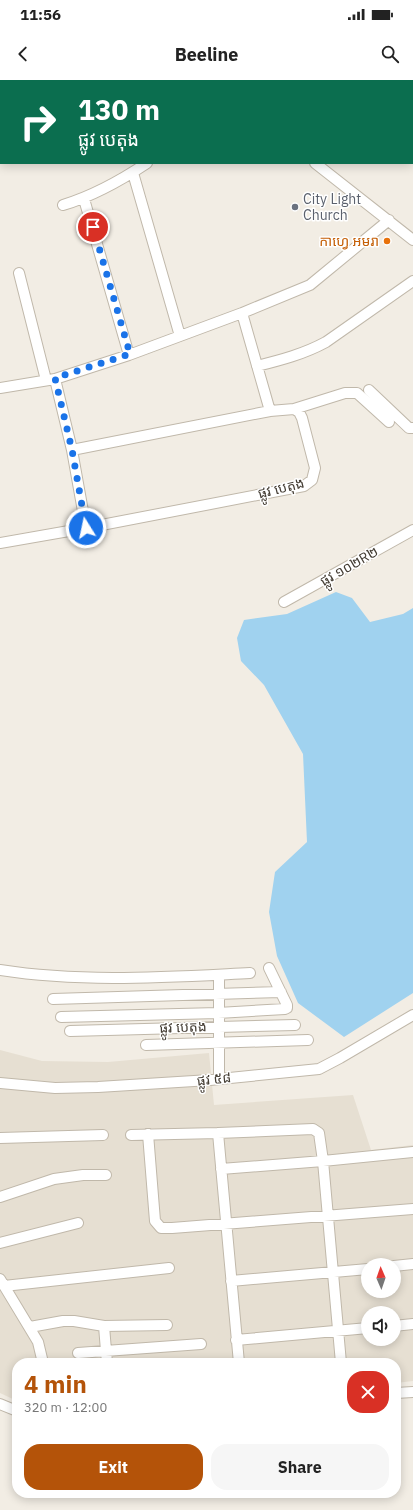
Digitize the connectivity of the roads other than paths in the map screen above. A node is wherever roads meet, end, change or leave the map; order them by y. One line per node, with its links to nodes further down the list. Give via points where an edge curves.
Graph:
1 (146, 164): 3 (street)
2 (316, 164): 6 (street)
3 (133, 173): 4 (street); 11 (street)
4 (84, 199): 5 (street); 12 (street)
5 (62, 206)
6 (389, 220): 7 (street); 10 (street, via 310,285)
7 (413, 240)
8 (19, 273): 14 (street)
9 (413, 281): 13 (street, via 326,342 284,360)
10 (242, 313): 11 (street); 13 (street)
11 (180, 336): 12 (street)
12 (130, 354): 14 (street)
13 (257, 366): 18 (street)
14 (51, 379): 15 (street); 21 (street)
15 (0, 388)
16 (368, 390): 20 (street, via 409,428)
17 (294, 410): 18 (street); 19 (street, via 340,394 358,393); 22 (street, ផ្លូវ បេតុង, via 299,412 302,418 315,468 312,480 304,486)
18 (270, 411): 21 (street)
19 (389, 422)
20 (413, 428)
21 (72, 450): 22 (street)
22 (86, 528): 24 (street, ផ្លូវ បេតុង)
23 (413, 530): 25 (street, ផ្លូវ ១០២R២)
24 (0, 543)
25 (284, 602)
26 (269, 968): 30 (street)
27 (0, 970): 29 (street, via 32,975 124,978)
28 (250, 973): 29 (street)
29 (219, 975): 31 (street)
30 (280, 992): 31 (street); 33 (street, via 287,1005 285,1009)
31 (219, 994): 32 (street); 33 (street)
32 (53, 999)
33 (218, 1013): 36 (street); 38 (street)
34 (413, 1015): 44 (street, ផ្លូវ ៥៨, via 319,1068)
35 (61, 1016): 36 (street)
36 (96, 1016): 39 (street)
37 (295, 1025): 38 (street, ផ្លូវ បេតុង)
38 (219, 1026): 39 (street, ផ្លូវ បេតុង); 42 (street)
39 (96, 1030): 40 (street, ផ្លូវ បេតុង)
40 (70, 1031)
41 (308, 1040): 42 (street)
42 (219, 1042): 43 (street); 44 (street)
43 (146, 1045)
44 (219, 1078): 45 (street, ផ្លូវ ៥៨, via 55,1088)
45 (0, 1082)
46 (218, 1133): 47 (street); 52 (street, via 313,1129 319,1133); 53 (street)
47 (148, 1134): 49 (street); 59 (street, via 156,1221 161,1228)
48 (103, 1135): 50 (street)
49 (130, 1135)
50 (0, 1138)
51 (413, 1152): 52 (street)
52 (323, 1161): 53 (street); 57 (street)
53 (222, 1169): 59 (street)
54 (106, 1175): 55 (street, via 54,1179)
55 (0, 1197)
56 (413, 1209): 57 (street)
57 (328, 1216): 59 (street); 65 (street)
58 (78, 1223): 60 (street)
59 (226, 1224): 66 (street)
60 (0, 1244)
61 (413, 1264): 62 (street)
62 (401, 1265)
63 (169, 1268): 67 (street)
64 (361, 1270): 65 (street)
65 (332, 1273): 66 (street); 74 (street)
66 (231, 1281): 75 (street)
67 (2, 1282): 72 (street)
68 (413, 1324): 70 (street)
69 (167, 1325): 71 (street)
70 (401, 1325)
71 (104, 1326): 72 (street, via 63,1321); 77 (street)
72 (30, 1327): 79 (street, via 38,1342)
73 (361, 1329): 74 (street)
74 (338, 1331): 75 (street); 82 (street)
75 (236, 1340): 81 (street)
76 (201, 1344): 77 (street)
77 (106, 1351): 78 (street); 80 (street)
78 (78, 1353)
79 (42, 1358)
80 (107, 1358)
81 (238, 1358)
82 (341, 1358)
83 (413, 1392): 84 (street); 85 (street)
84 (401, 1393)
85 (413, 1398)
86 (0, 1404): 87 (street)
87 (12, 1409)

